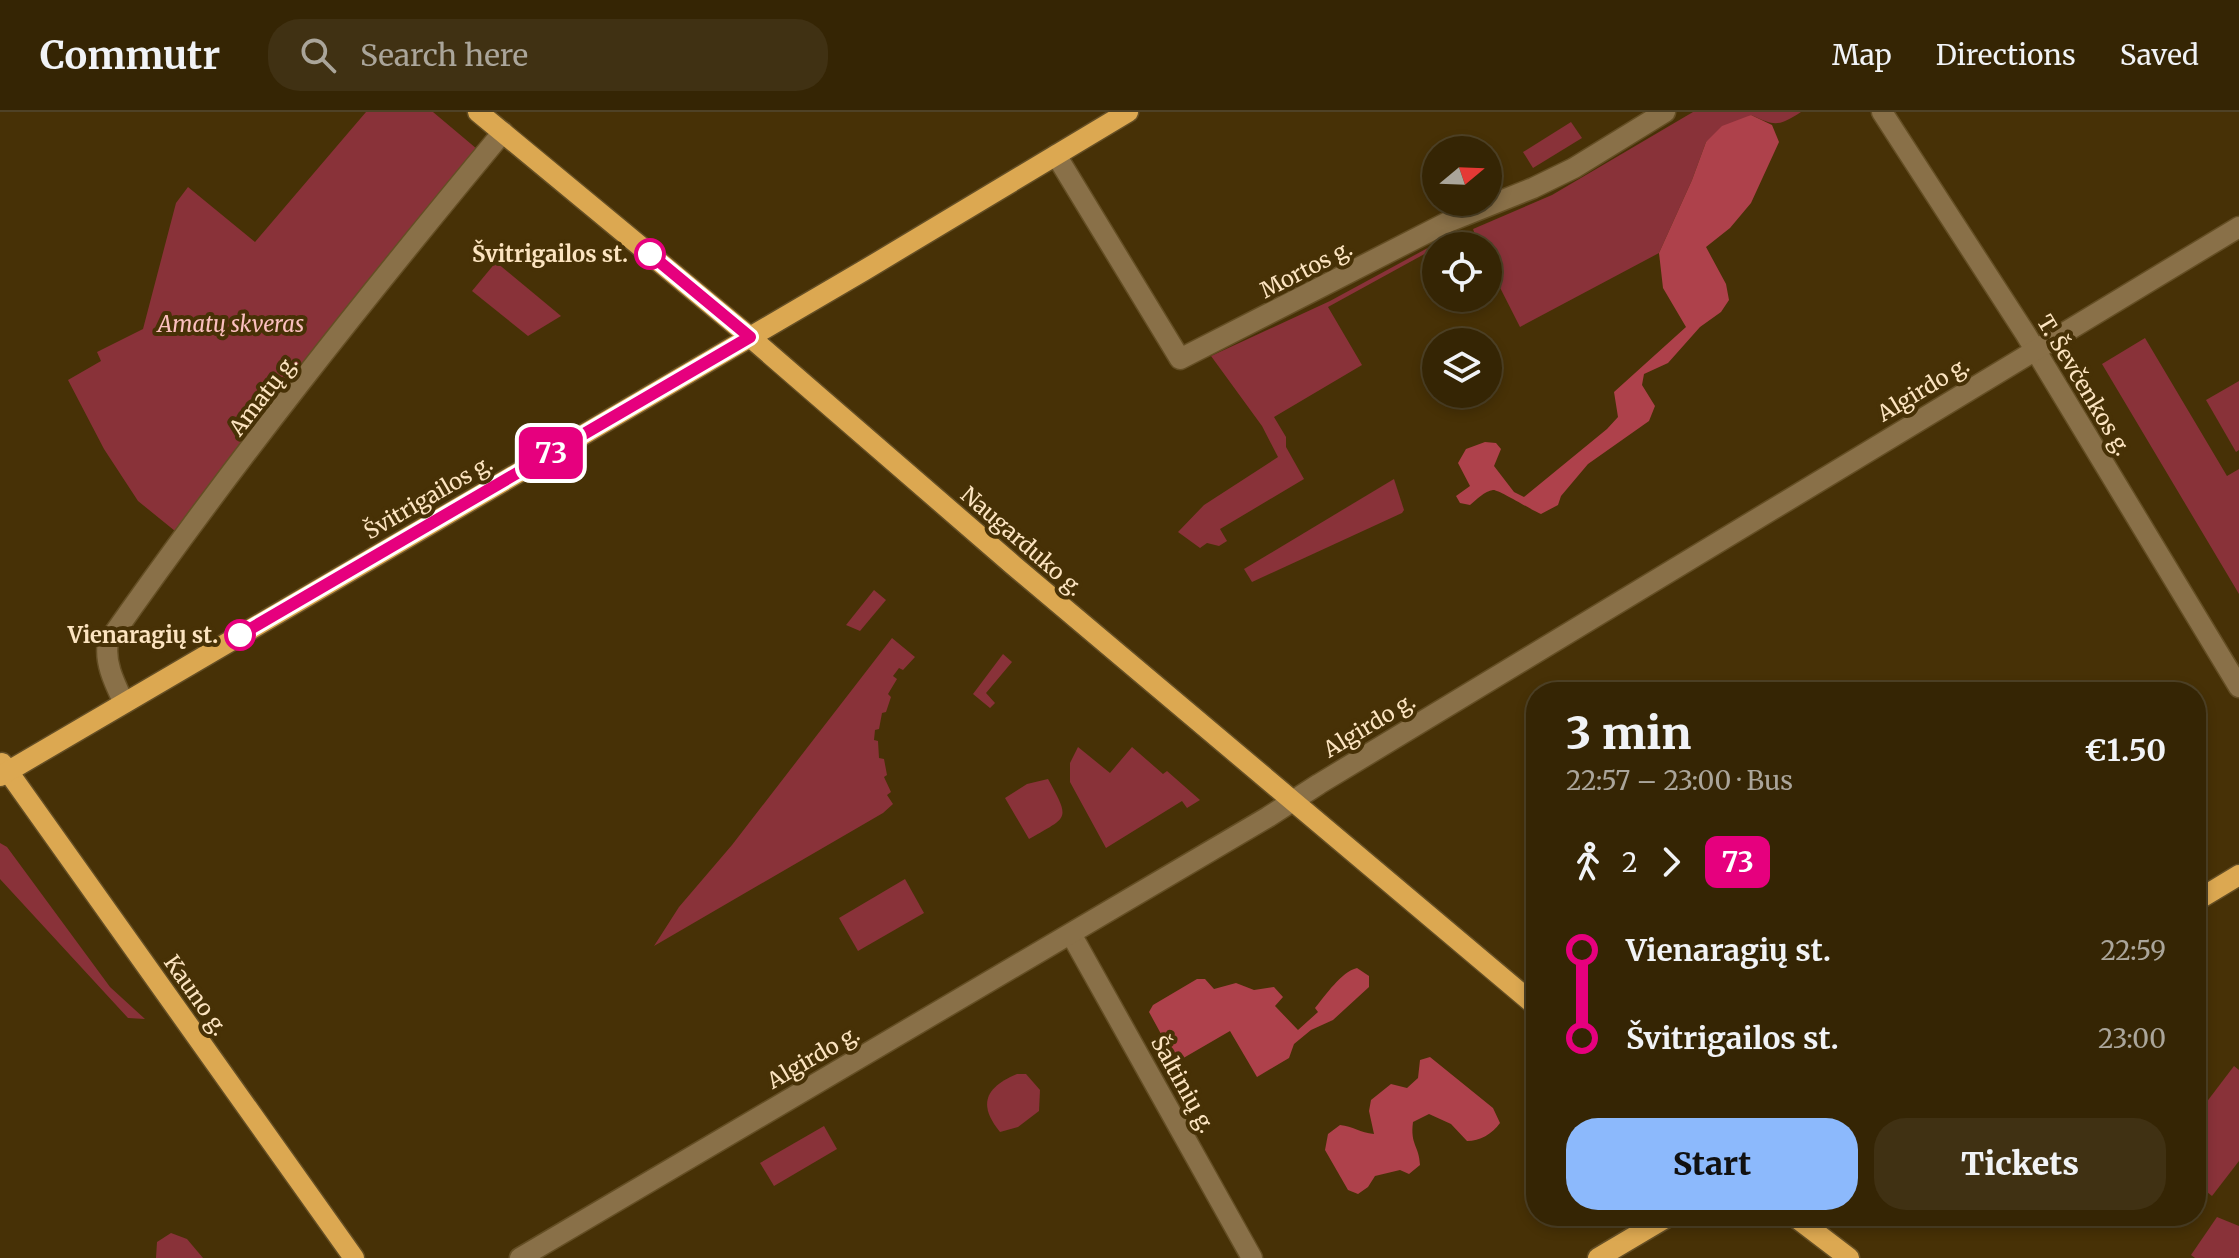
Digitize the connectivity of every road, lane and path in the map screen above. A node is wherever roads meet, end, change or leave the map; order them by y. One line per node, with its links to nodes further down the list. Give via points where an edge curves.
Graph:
1 (478, 112): 5 (main road, Naugarduko g.)
2 (1128, 112): 6 (main road, Švitrigailos g.)
3 (1665, 112): 6 (street, Mortos g., via 1574,168 1448,222 1180,359)
4 (1882, 112): 9 (street, T. Ševčenkos g.)
5 (503, 132): 8 (main road, Naugarduko g.); 11 (street, Amatų g., via 290,399 108,642 110,671)
6 (1056, 155): 8 (main road, Švitrigailos g.)
7 (2239, 227): 9 (street, Algirdo g.)
8 (750, 337): 11 (main road, Švitrigailos g.); 13 (main road, Naugarduko g.)
9 (2035, 350): 10 (street, T. Ševčenkos g.); 13 (street, Algirdo g.)
10 (2239, 687)
11 (124, 703): 12 (main road, Švitrigailos g.)
12 (3, 769): 20 (main road, Kauno g.)
13 (1293, 801): 16 (street, Algirdo g.); 17 (main road, Naugarduko g.)
14 (2239, 875): 15 (main road)
15 (2206, 895)
16 (1071, 934): 21 (street, Algirdo g.); 22 (street, Šaltinių g.)
17 (1526, 998)
18 (1652, 1226): 23 (main road)
19 (1807, 1226): 24 (main road)
20 (354, 1258)
21 (520, 1258)
22 (1252, 1258)
23 (1598, 1258)
24 (1849, 1258)

